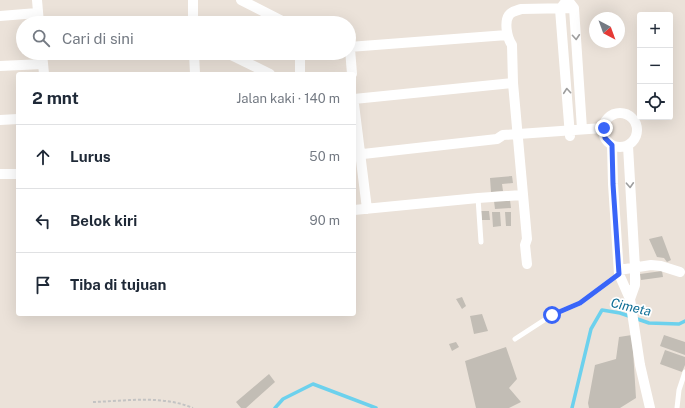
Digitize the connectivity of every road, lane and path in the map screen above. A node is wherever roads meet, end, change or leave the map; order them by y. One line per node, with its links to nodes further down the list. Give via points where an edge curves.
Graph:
1 (37, 0): 7 (street)
2 (193, 0): 8 (street)
3 (241, 0): 9 (street)
4 (570, 3): 5 (street); 27 (street, one-way to 27)
5 (560, 9): 11 (street, via 521,9 512,12 507,20); 29 (street, one-way to 5)
6 (0, 16): 10 (street)
7 (38, 16)
8 (193, 16)
9 (272, 16)
10 (16, 17)
11 (508, 38): 12 (street); 23 (street, via 512,45)
12 (356, 47)
13 (194, 60): 19 (street)
14 (241, 60): 20 (street)
15 (300, 60): 21 (street)
16 (351, 60): 22 (street)
17 (0, 66): 18 (street)
18 (44, 69)
19 (195, 72)
20 (266, 72)
21 (300, 72)
22 (352, 72)
23 (510, 84): 24 (street); 31 (street)
24 (356, 99)
25 (16, 119): 26 (street)
26 (0, 120)
27 (582, 129): 28 (street); 29 (street)
28 (604, 130): 29 (street); 32 (street, via 605,138); 33 (street, via 605,122 612,115 623,113 632,118 636,122 637,133)
29 (570, 133): 31 (street)
30 (356, 138): 34 (street)
31 (514, 138): 34 (street, via 503,135 497,139); 37 (street)
32 (612, 145): 33 (street); 44 (street)
33 (628, 146): 43 (street, one-way to 43)
34 (357, 155): 39 (street)
35 (0, 174): 36 (street)
36 (16, 174)
37 (519, 195): 38 (street); 42 (street, via 527,239)
38 (478, 198): 39 (street); 41 (lane)
39 (367, 209): 40 (street)
40 (356, 210)
41 (481, 242)
42 (527, 264)
43 (635, 268): 44 (street); 45 (street, via 657,266); 46 (street, via 635,285)
44 (619, 272): 46 (street); 47 (lane, via 580,303 552,315)
45 (680, 272)
46 (630, 299): 51 (street, via 640,365)
47 (515, 339)
48 (685, 372): 52 (lane)
49 (93, 402): 50 (path, via 156,400 180,402)
50 (193, 408)
51 (650, 408)
52 (677, 408)

